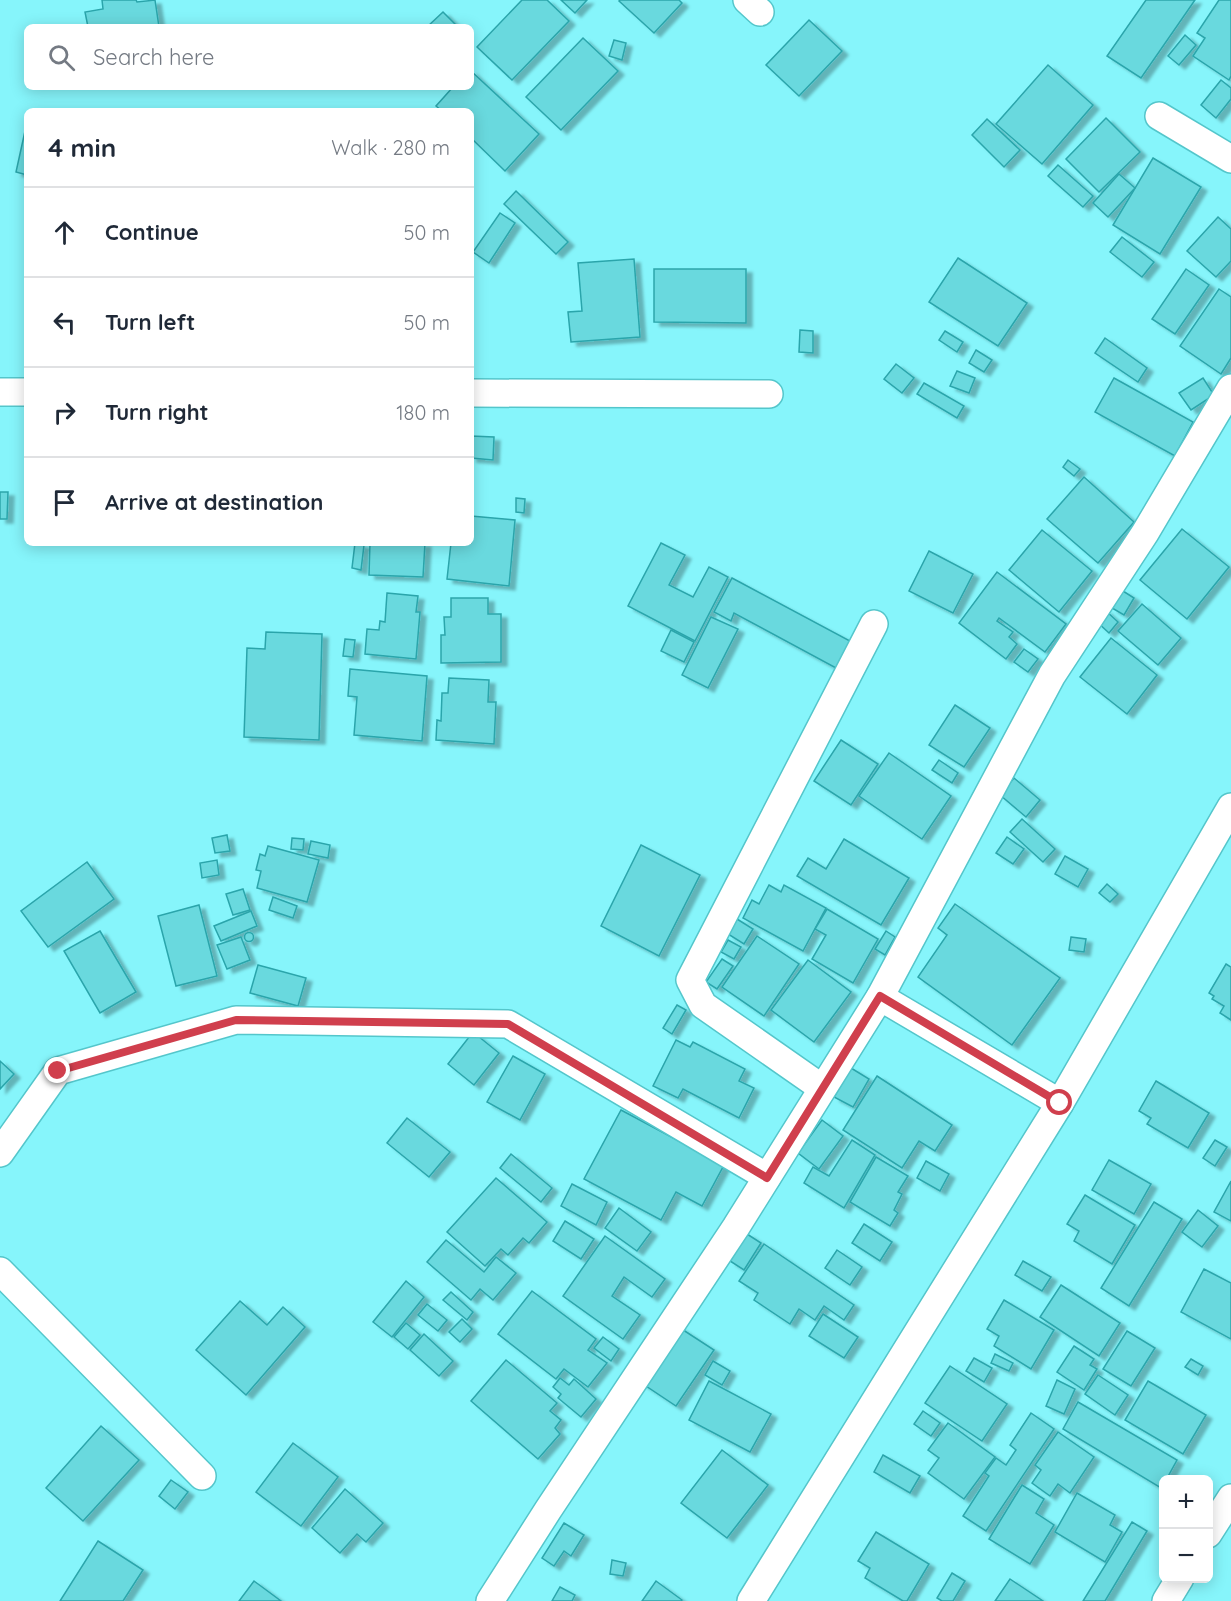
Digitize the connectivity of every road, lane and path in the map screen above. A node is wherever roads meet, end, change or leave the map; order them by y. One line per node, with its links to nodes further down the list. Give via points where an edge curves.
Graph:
1 (1159, 116): 2 (street)
2 (1231, 159)
3 (1231, 388): 10 (street, via 1145,533 1052,675)
4 (0, 392): 5 (street)
5 (24, 392)
6 (474, 393): 7 (street)
7 (769, 394)
8 (874, 624): 11 (street, via 690,980 703,1005)
9 (1231, 807): 12 (street)
10 (880, 996): 11 (street); 12 (street)
11 (822, 1088): 14 (street)
12 (1060, 1103): 21 (street)
13 (0, 1153): 14 (street, via 58,1071 236,1020 508,1024)
14 (767, 1178): 20 (street)
15 (0, 1271): 16 (street)
16 (202, 1476)
17 (1231, 1498): 18 (street)
18 (1212, 1529)
19 (1177, 1583): 22 (street)
20 (490, 1601)
21 (750, 1601)
22 (1166, 1601)

